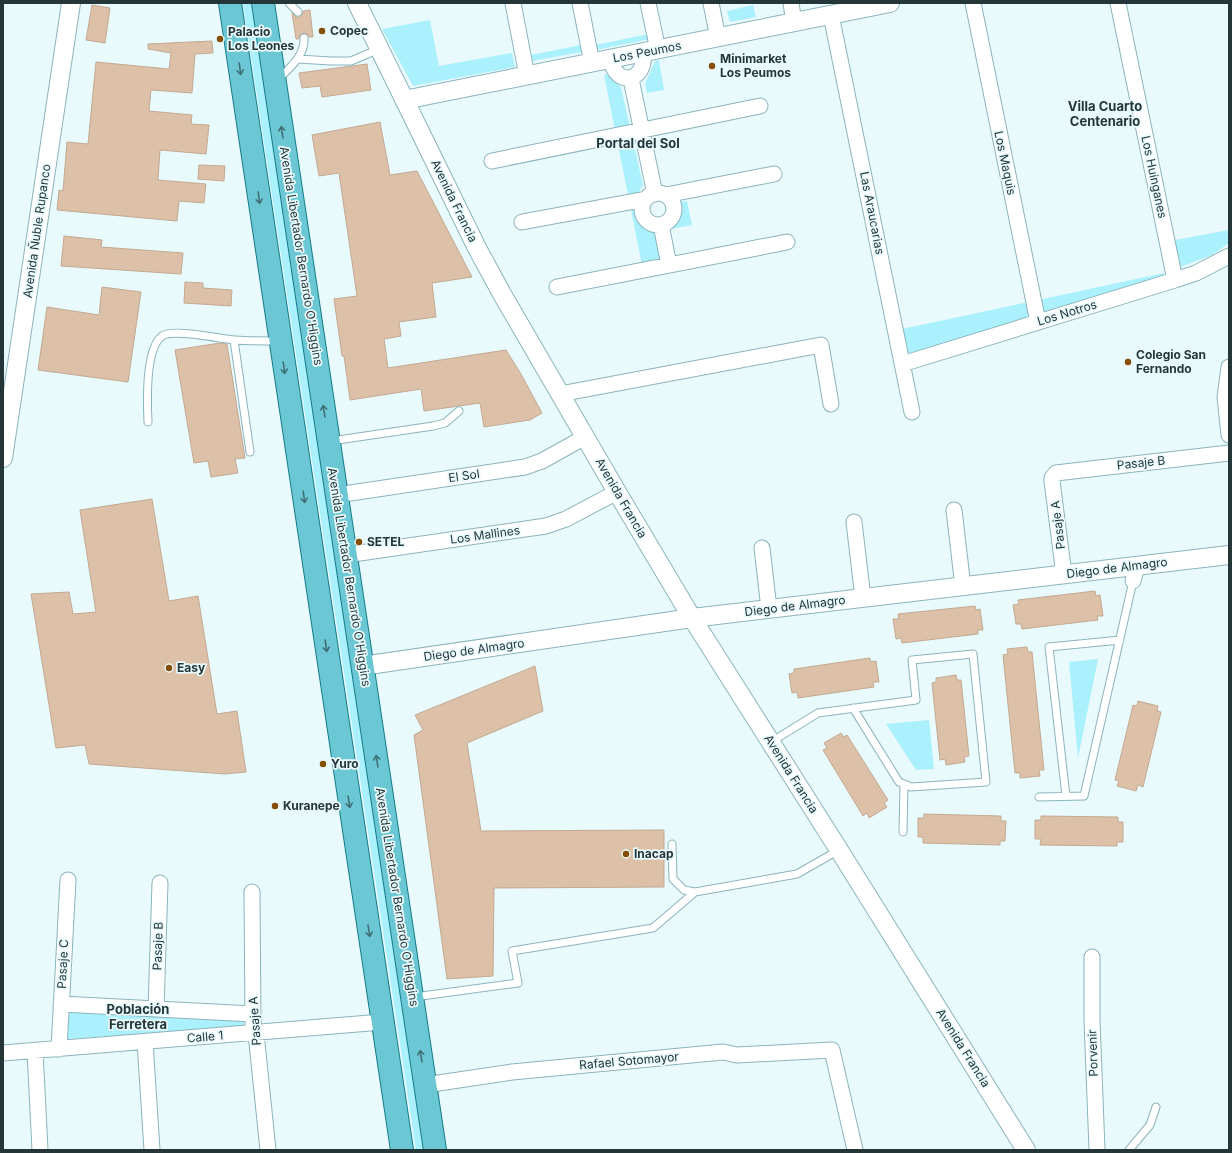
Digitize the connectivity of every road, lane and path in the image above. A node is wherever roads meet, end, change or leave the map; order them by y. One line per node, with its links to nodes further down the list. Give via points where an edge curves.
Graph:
1 (71, 3): 57 (street, Avenida Ñuble Rupanco)
2 (230, 3): 36 (main road, one-way to 36)
3 (263, 3): 26 (main road, Avenida Libertador Bernardo O'Higgins)
4 (289, 3): 14 (lane)
5 (357, 3): 19 (street, Avenida Francia)
6 (513, 3): 24 (street)
7 (580, 3): 23 (street)
8 (648, 3): 20 (street)
9 (711, 3): 18 (street)
10 (790, 3): 16 (street)
11 (890, 3): 15 (street, Los Peumos)
12 (973, 3): 42 (street, Los Maquis)
13 (1118, 3): 40 (street, Los Huinganes)
14 (298, 12)
15 (832, 15): 16 (street, Los Peumos); 45 (street, Las Araucarias)
16 (794, 23): 18 (street, Los Peumos)
17 (304, 38): 21 (lane, via 303,50)
18 (718, 38): 20 (street, Los Peumos)
19 (379, 49): 21 (lane, via 350,61); 27 (street, Avenida Francia)
20 (651, 52): 22 (street, Los Peumos); 25 (street, via 638,75)
21 (298, 58): 26 (lane)
22 (611, 59): 23 (street, Los Peumos); 25 (street, via 616,73 623,78)
23 (592, 63): 24 (street, Los Peumos)
24 (527, 76): 27 (street, Los Peumos)
25 (631, 79): 29 (street)
26 (275, 83): 37 (main road, Avenida Libertador Bernardo O'Higgins, one-way to 26)
27 (404, 100): 47 (street, Avenida Francia, via 477,248)
28 (760, 106): 29 (street)
29 (642, 131): 30 (street); 32 (street)
30 (492, 161)
31 (774, 174): 32 (street)
32 (655, 196): 33 (street); 34 (street, via 642,208 644,218 651,224); 34 (street, via 672,202 674,212 670,220)
33 (522, 222)
34 (661, 225): 39 (street)
35 (787, 242): 39 (street)
36 (267, 254): 37 (main road, via 285,249); 44 (main road)
37 (300, 254): 54 (main road, Avenida Libertador Bernardo O'Higgins, one-way to 37)
38 (1229, 256): 40 (street, Los Notros, via 1196,273)
39 (669, 265): 41 (street)
40 (1175, 280): 42 (street, Los Notros)
41 (557, 287)
42 (1038, 322): 45 (street, Los Notros)
43 (234, 340): 44 (lane); 51 (lane, via 175,332 164,334 157,341 150,362 147,391); 55 (lane)
44 (280, 340): 91 (main road, one-way to 91)
45 (902, 364): 50 (street, Las Araucarias)
46 (1229, 367): 52 (street, via 1225,397)
47 (560, 394): 48 (street, via 821,345); 53 (street, Avenida Francia)
48 (831, 404)
49 (458, 411): 54 (lane, via 445,423 433,426)
50 (912, 412)
51 (148, 422)
52 (1229, 435)
53 (585, 437): 59 (street, Avenida Francia); 60 (street, El Sol, via 542,461 525,467)
54 (329, 442): 60 (main road, Avenida Libertador Bernardo O'Higgins)
55 (250, 452)
56 (1229, 453): 58 (street, Pasaje B)
57 (3, 458)
58 (1054, 475): 67 (street, Pasaje A, via 1052,481)
59 (617, 492): 64 (street, Los Mallines, via 566,519 546,526); 71 (street, Avenida Francia)
60 (337, 495): 64 (main road, Avenida Libertador Bernardo O'Higgins)
61 (954, 510): 68 (street)
62 (854, 522): 69 (street)
63 (762, 548): 70 (street)
64 (346, 555): 73 (main road, Avenida Libertador Bernardo O'Higgins)
65 (1229, 555): 66 (street, Diego de Almagro)
66 (1135, 573): 67 (street, Diego de Almagro); 72 (lane)
67 (1064, 575): 68 (street, Diego de Almagro)
68 (962, 586): 69 (street, Diego de Almagro)
69 (863, 598): 70 (street, Diego de Almagro)
70 (769, 609): 71 (street, Diego de Almagro)
71 (692, 618): 73 (street, Diego de Almagro); 75 (street, Avenida Francia)
72 (1120, 640): 77 (lane, via 1084,796); 77 (lane, via 1049,647)
73 (362, 666): 87 (main road, Avenida Libertador Bernardo O'Higgins, one-way to 73)
74 (853, 708): 75 (lane, via 818,713); 76 (lane, via 899,782); 76 (lane, via 916,700 912,660 973,654 986,782 911,787)
75 (770, 742): 81 (street, Avenida Francia)
76 (904, 784): 79 (lane)
77 (1066, 796): 78 (lane)
78 (1039, 797)
79 (903, 832)
80 (672, 844): 85 (lane, via 673,879 684,890)
81 (839, 850): 85 (lane, via 797,874); 107 (street, Avenida Francia)
82 (68, 880): 88 (street, Pasaje C)
83 (160, 883): 89 (street, Pasaje B)
84 (252, 892): 90 (street, Pasaje A)
85 (694, 892): 87 (lane, via 653,928 512,952 518,983)
86 (1092, 956): 108 (street, Porvenir)
87 (412, 997): 97 (main road, Avenida Libertador Bernardo O'Higgins, one-way to 87)
88 (62, 1004): 89 (street, Calle 1); 94 (street, Pasaje C)
89 (156, 1009): 90 (street, Calle 1)
90 (253, 1014): 92 (street, Pasaje A)
91 (382, 1022): 92 (street, Calle 1); 100 (main road)
92 (255, 1032): 93 (street, Calle 1); 103 (street, Pasaje A)
93 (145, 1042): 94 (street, Calle 1); 102 (street)
94 (59, 1049): 95 (street, Calle 1)
95 (34, 1051): 96 (street, Calle 1); 101 (street)
96 (3, 1053)
97 (425, 1086): 98 (main road, Avenida Libertador Bernardo O'Higgins); 106 (street, Rafael Sotomayor, via 512,1072 723,1052 737,1055 832,1050)
98 (429, 1107): 100 (main road, via 415,1116 404,1116); 105 (main road, Avenida Libertador Bernardo O'Higgins)
99 (1156, 1107): 109 (lane, via 1150,1125)
100 (396, 1112): 104 (main road)
101 (40, 1150)
102 (152, 1150)
103 (268, 1150)
104 (402, 1150)
105 (435, 1150)
106 (853, 1150)
107 (1026, 1150)
108 (1097, 1150)
109 (1129, 1150)

